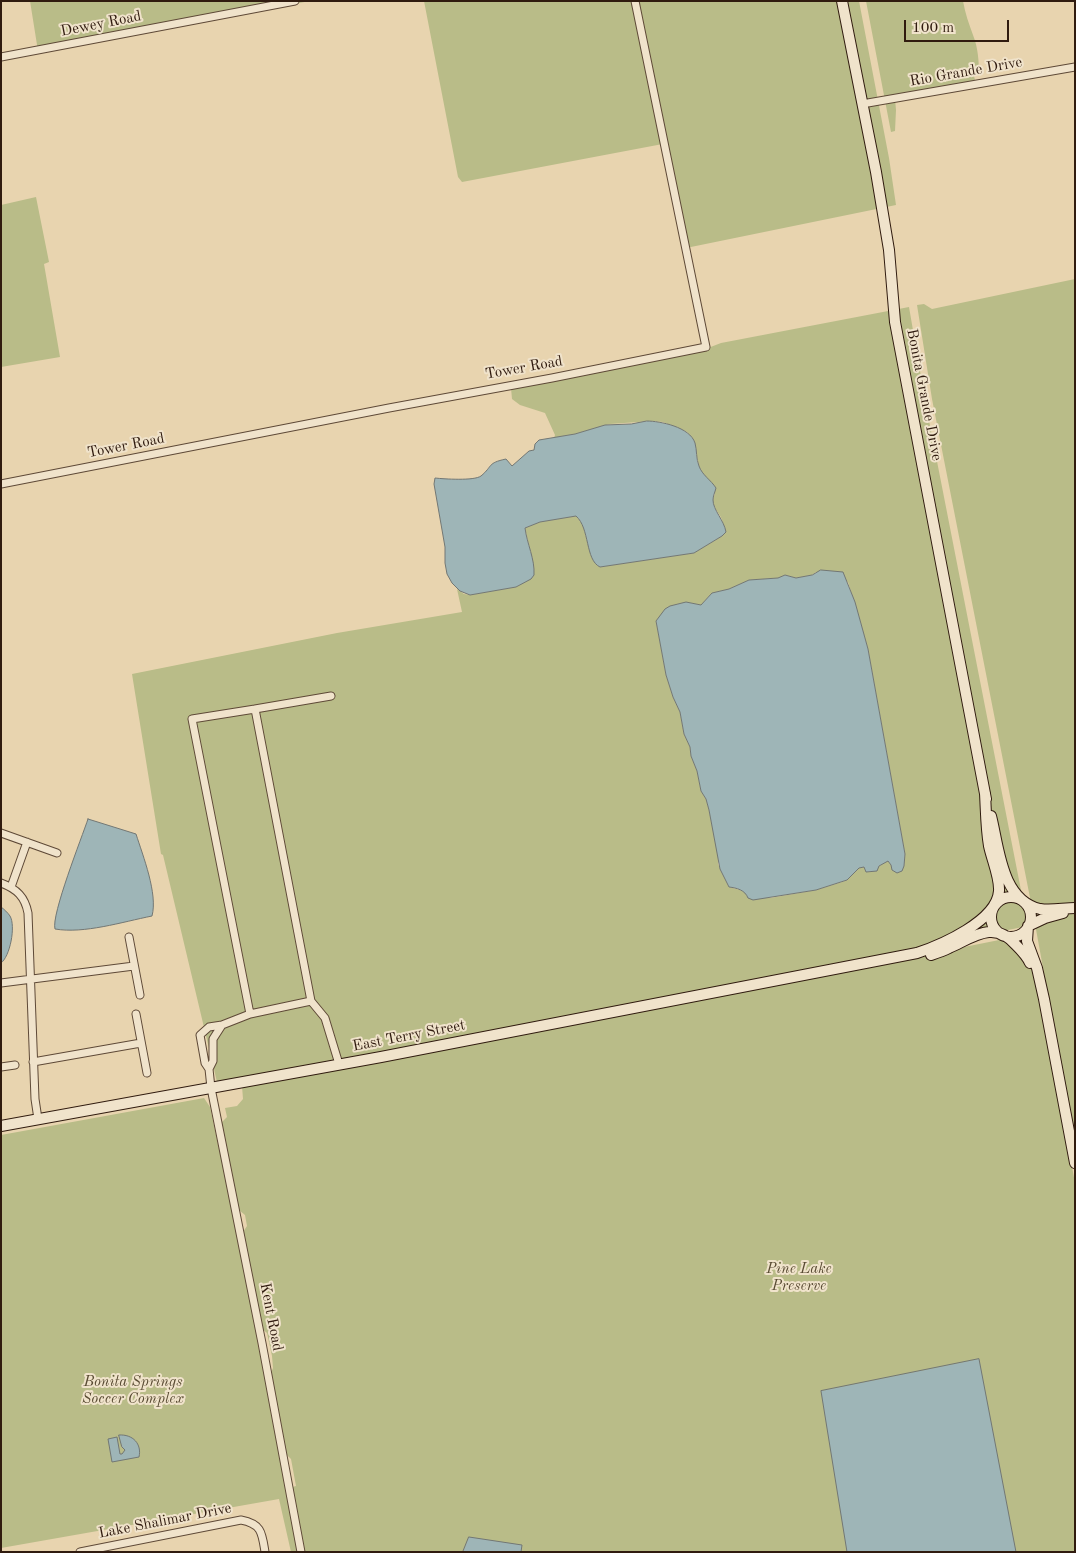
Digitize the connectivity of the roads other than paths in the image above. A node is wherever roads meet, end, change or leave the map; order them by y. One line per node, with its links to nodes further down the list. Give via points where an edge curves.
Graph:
1 (295, 1): 4 (street, Dewey Road)
2 (636, 1): 7 (street, Tower Road, via 706,347)
3 (842, 1): 6 (street, Bonita Grande Drive)
4 (1, 57)
5 (1075, 67): 6 (street, Rio Grande Drive)
6 (862, 104): 10 (street, Bonita Grande Drive, via 889,250 895,322)
7 (1, 484)
8 (331, 696): 9 (street)
9 (256, 709): 28 (street); 31 (street, via 192,719)
10 (984, 793): 16 (street, Bonita Grande Drive, via 1003,871 1013,890); 17 (street, Bonita Grande Drive, via 987,835 999,892)
11 (1, 833): 12 (street)
12 (27, 842): 13 (street); 15 (street)
13 (57, 853)
14 (1, 883): 15 (street)
15 (11, 888): 25 (street, via 23,897 28,913)
16 (1026, 903): 17 (street, via 1007,897); 18 (street, via 1041,909); 20 (street, via 1031,914)
17 (994, 906): 21 (street, via 992,922); 24 (street, East Terry Street, via 974,925 933,948)
18 (1075, 908)
19 (1075, 912): 20 (street, via 1052,915)
20 (1028, 926): 21 (street, via 1015,936); 29 (street, via 1027,941)
21 (1003, 934): 24 (street, East Terry Street, via 982,932 922,958); 29 (street, via 1028,958 1038,992)
22 (129, 937): 23 (street)
23 (134, 966): 25 (street); 27 (street)
24 (822, 972): 37 (street, East Terry Street)
25 (30, 980): 26 (street); 36 (street)
26 (1, 983)
27 (140, 995)
28 (311, 1002): 31 (street); 37 (street, via 325,1018)
29 (1045, 1003): 45 (street)
30 (136, 1014): 35 (street)
31 (250, 1014): 32 (street)
32 (222, 1025): 33 (street); 34 (street)
33 (207, 1028): 34 (street); 40 (street, via 200,1035)
34 (216, 1035): 40 (street, via 212,1039 213,1061)
35 (141, 1043): 36 (street); 41 (street)
36 (33, 1062): 43 (street)
37 (339, 1064): 42 (street, East Terry Street)
38 (14, 1065): 39 (street)
39 (1, 1066)
40 (209, 1069): 42 (street, Kent Road)
41 (147, 1073)
42 (211, 1088): 43 (street, East Terry Street); 48 (street, Kent Road)
43 (38, 1119): 44 (street, East Terry Street)
44 (1, 1126)
45 (1075, 1162)
46 (80, 1552): 47 (street, Lake Shalimar Drive, via 241,1520 256,1525 261,1531)
47 (265, 1552)
48 (301, 1552)

